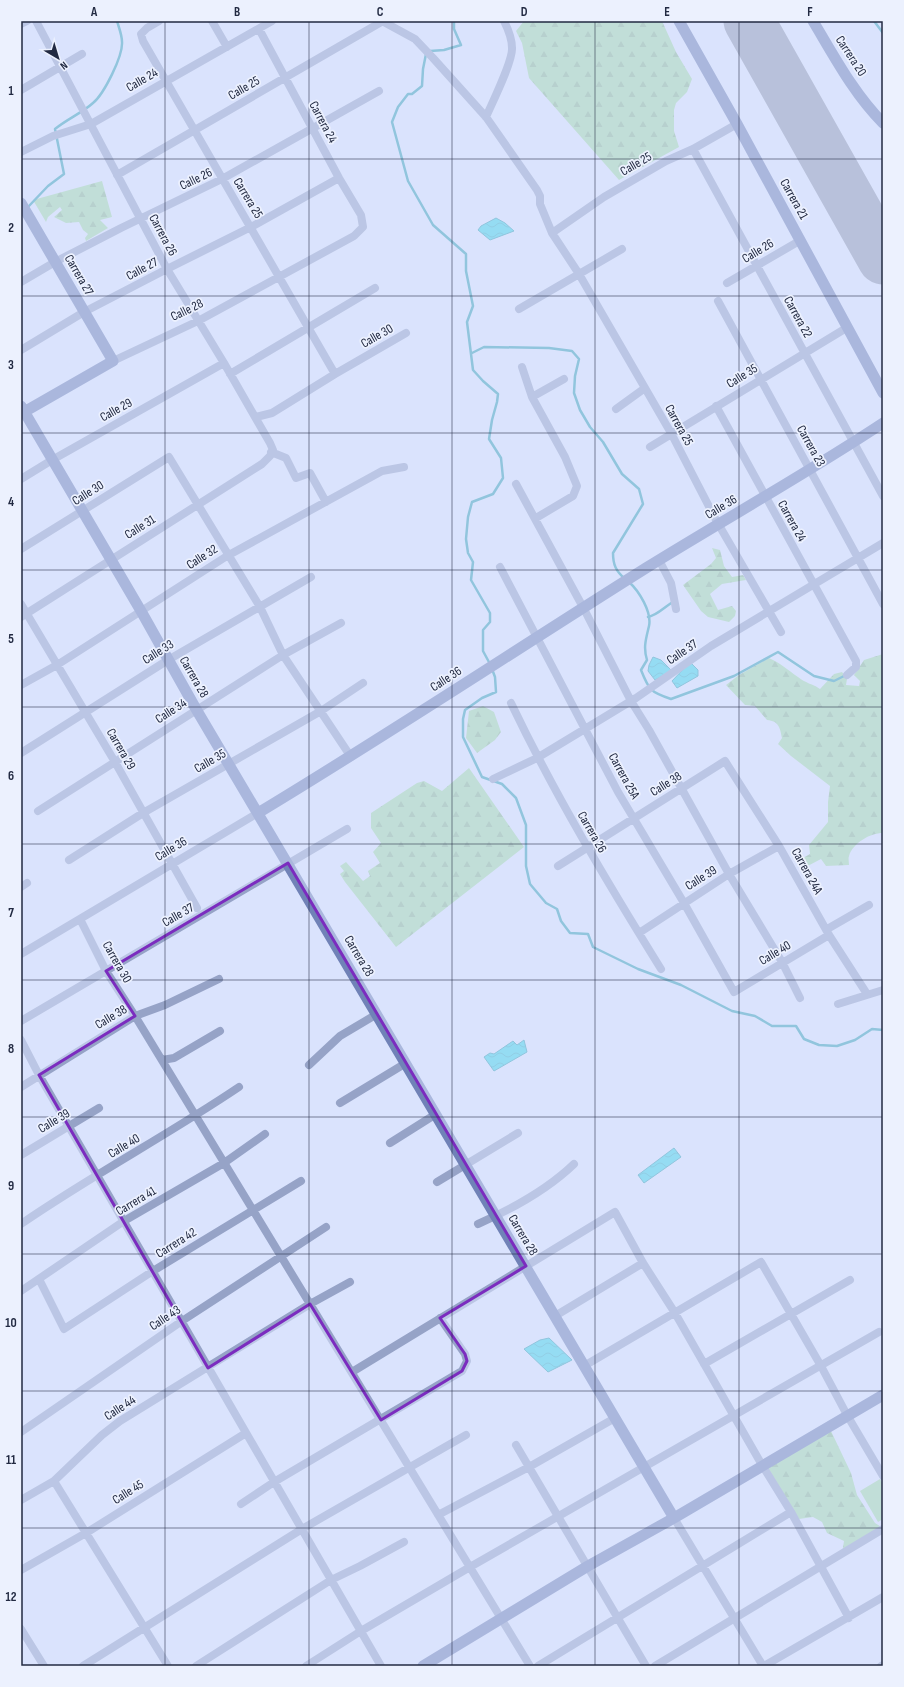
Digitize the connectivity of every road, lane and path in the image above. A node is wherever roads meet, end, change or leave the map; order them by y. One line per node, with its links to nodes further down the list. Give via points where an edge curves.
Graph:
1 (27, 21): 10 (street)
2 (36, 21): 14 (street, Carrera 26)
3 (159, 21): 16 (street, Carrera 25, via 141,34)
4 (212, 21): 12 (street)
5 (272, 21): 11 (street, Calle 24)
6 (382, 21): 15 (street, Calle 25); 19 (street, Carrera 25, via 415,40)
7 (504, 21): 19 (street, via 512,49)
8 (679, 21): 22 (street, Carrera 21)
9 (813, 21): 20 (street, Carrera 20, via 848,78)
10 (21, 24)
11 (259, 28): 12 (street, Calle 24); 15 (street, Carrera 24)
12 (227, 46): 16 (street, Calle 24)
13 (82, 54): 14 (street)
14 (60, 67): 17 (street); 21 (street, Carrera 26)
15 (286, 77): 23 (street, Carrera 24); 24 (street, Calle 25)
16 (166, 80): 21 (street, Calle 24); 24 (street, Carrera 25)
17 (21, 90)
18 (379, 91): 23 (street, Calle 26)
19 (486, 117): 35 (street, Carrera 25, via 537,190)
20 (883, 123)
21 (91, 124): 26 (street, Calle 24, via 53,136); 27 (street, Carrera 26)
22 (737, 124): 25 (street, Calle 25); 36 (street, Carrera 21)
23 (312, 128): 28 (street, Carrera 24); 29 (street, Calle 26)
24 (194, 131): 27 (street, Calle 25); 29 (street, Carrera 25)
25 (692, 149): 35 (street, Calle 25, via 604,197); 39 (street, Carrera 22)
26 (21, 152)
27 (117, 175): 32 (street, Carrera 26)
28 (339, 178): 33 (street, Carrera 24, via 362,215); 34 (street, Calle 27)
29 (222, 179): 32 (street, Calle 26); 34 (street, Carrera 25)
30 (21, 202): 31 (street, Carrera 27)
31 (24, 215): 38 (street, Carrera 27)
32 (140, 219): 38 (street, Calle 26); 40 (street, Carrera 26)
33 (363, 227): 42 (street, Calle 28, via 354,236)
34 (251, 228): 40 (street, Calle 27); 42 (street, Carrera 25)
35 (552, 233): 41 (street, Carrera 25)
36 (801, 240): 39 (street, Calle 26); 50 (street, Carrera 21)
37 (622, 249): 41 (street)
38 (55, 262): 43 (street, Calle 26); 48 (street, Carrera 27)
39 (756, 266): 44 (street, Calle 26); 54 (street, Carrera 22)
40 (167, 269): 48 (street, Calle 27); 49 (street, Carrera 26)
41 (579, 274): 47 (street); 62 (street, Carrera 25)
42 (278, 276): 49 (street, Calle 28); 51 (street, Carrera 25)
43 (21, 282)
44 (727, 283)
45 (375, 288): 51 (street)
46 (718, 301): 61 (street, Carrera 23)
47 (519, 309)
48 (84, 312): 53 (street, Calle 27); 55 (street, Carrera 27)
49 (198, 321): 55 (street, Calle 28); 56 (street, Carrera 26)
50 (848, 327): 54 (street, Calle 35); 63 (street, Carrera 21)
51 (308, 328): 58 (street); 59 (street, Carrera 25)
52 (406, 333): 59 (street, Calle 30)
53 (21, 350)
54 (804, 352): 61 (street, Calle 35); 71 (street, Carrera 22)
55 (113, 361): 67 (street, Calle 28)
56 (224, 363): 58 (street, Carrera 26); 74 (street, Calle 29)
57 (522, 367): 64 (street)
58 (230, 374): 68 (street, Carrera 26)
59 (335, 374): 68 (street, Calle 30, via 272,414)
60 (564, 379): 64 (street)
61 (760, 379): 65 (street, Calle 35); 76 (street, Carrera 23)
62 (645, 388): 66 (street); 70 (street, Carrera 25)
63 (883, 393)
64 (532, 397): 84 (street, via 577,486 573,496)
65 (716, 406): 70 (street, Calle 35); 79 (street, Carrera 24)
66 (616, 409)
67 (22, 411): 74 (street, Carrera 28)
68 (256, 417): 73 (street, Carrera 26, via 273,450)
69 (883, 423): 71 (street, Calle 36)
70 (671, 433): 72 (street, Calle 35); 85 (street, Carrera 25)
71 (853, 442): 76 (street, Calle 36); 80 (street, Carrera 22)
72 (650, 447)
73 (271, 454): 81 (street, via 286,458 296,478 310,473); 82 (street, Calle 31, via 262,464)
74 (52, 460): 77 (street, Calle 29); 83 (street, Carrera 28)
75 (404, 467): 81 (street, Calle 32, via 382,471)
76 (810, 468): 79 (street, Calle 36); 89 (street, Carrera 23)
77 (21, 479)
78 (516, 484): 84 (street)
79 (765, 496): 85 (street, Calle 36); 94 (street, Carrera 24)
80 (883, 496)
81 (326, 502): 88 (street, Calle 32)
82 (197, 505): 83 (street, Calle 30, via 170,458 167,457); 88 (street); 90 (street, Calle 31)
83 (82, 511): 87 (street, Calle 30); 90 (street, Carrera 28)
84 (536, 518): 98 (street)
85 (719, 525): 91 (street, Calle 36); 101 (street, Carrera 25)
86 (883, 543): 89 (street, Calle 37)
87 (21, 549)
88 (227, 556): 97 (street); 100 (street, Calle 32)
89 (858, 558): 94 (street, Calle 37); 96 (street, Carrera 23)
90 (111, 559): 100 (street, Carrera 28); 102 (street, Calle 31)
91 (659, 560): 98 (street, Calle 36); 99 (street, via 671,583)
92 (500, 567): 105 (street, Carrera 25A)
93 (311, 577): 97 (street, Calle 33)
94 (814, 584): 101 (street, Calle 37); 109 (street, Carrera 24, via 856,661 856,667)
95 (21, 604): 102 (street, Carrera 29)
96 (883, 604)
97 (260, 607): 106 (street); 107 (street, Calle 33)
98 (584, 609): 105 (street, Calle 36); 112 (street)
99 (676, 609)
100 (141, 611): 107 (street, Carrera 28); 108 (street, Calle 32)
101 (768, 611): 104 (street, Carrera 25); 112 (street, Calle 37)
102 (24, 615): 108 (street, Carrera 29)
103 (341, 623): 106 (street, Calle 34)
104 (781, 632)
105 (536, 639): 117 (street, Carrera 25A); 119 (street, Calle 36)
106 (283, 655): 114 (street, Calle 34); 115 (street)
107 (168, 660): 114 (street, Carrera 28); 116 (street, Calle 33)
108 (57, 665): 111 (street, Calle 32); 116 (street, Carrera 29)
109 (847, 675)
110 (363, 683): 115 (street, Calle 35)
111 (21, 685)
112 (633, 699): 117 (street, Calle 37); 125 (street)
113 (511, 703): 120 (street, Carrera 26)
114 (196, 709): 122 (street, Calle 34); 123 (street, Carrera 28)
115 (321, 711): 119 (street); 123 (street, Calle 35)
116 (86, 713): 118 (street, Calle 33); 122 (street, Carrera 29)
117 (584, 729): 120 (street, Calle 37); 129 (street, Carrera 25A)
118 (21, 753)
119 (351, 757): 128 (street, Calle 36)
120 (537, 758): 124 (street, Calle 37); 132 (street, Carrera 26)
121 (725, 761): 125 (street, Calle 38); 131 (street, Carrera 24A)
122 (115, 762): 126 (street, Calle 34); 127 (street, Carrera 29)
123 (229, 764): 127 (street, Calle 35); 128 (street, Carrera 28)
124 (493, 779)
125 (681, 788): 129 (street, Calle 38); 137 (street)
126 (38, 811)
127 (143, 813): 133 (street, Calle 35); 135 (street, Carrera 29)
128 (258, 813): 134 (street, Carrera 28); 135 (street, Calle 36)
129 (634, 818): 132 (street, Calle 38); 138 (street, Carrera 25A)
130 (347, 829): 134 (street, Calle 37)
131 (779, 846): 137 (street, Calle 39); 143 (street, Carrera 24A)
132 (587, 848): 136 (street, Calle 38); 142 (street, Carrera 26)
133 (69, 860)
134 (288, 863): 147 (street, Calle 37); 154 (street, Carrera 28)
135 (172, 864): 140 (street, Carrera 29); 141 (street, Calle 36)
136 (558, 866)
137 (729, 874): 138 (street, Calle 39); 145 (street)
138 (684, 903): 142 (street, Calle 39); 150 (street, Carrera 25A)
139 (869, 905): 143 (street, Calle 40, via 829,928)
140 (197, 908)
141 (80, 919): 144 (street, Calle 36); 147 (street, Carrera 30)
142 (639, 933): 146 (street, Carrera 26)
143 (828, 933): 145 (street, Calle 40); 151 (street, Carrera 24A)
144 (21, 954)
145 (782, 962): 150 (street, Calle 40); 152 (street)
146 (661, 969)
147 (106, 971): 155 (street, Carrera 30); 156 (street, Calle 37)
148 (219, 979): 155 (street, Calle 38, via 165,1005)
149 (883, 990): 151 (street)
150 (734, 992)
151 (867, 994): 153 (street)
152 (800, 998)
153 (838, 1004)
154 (377, 1014): 160 (street, Carrera 28); 161 (street, via 340,1036)
155 (135, 1016): 159 (street, Carrera 30); 162 (street, Calle 38)
156 (21, 1021)
157 (220, 1031): 159 (street, via 174,1058)
158 (21, 1040): 162 (street)
159 (162, 1060): 168 (street, Carrera 30)
160 (406, 1063): 165 (street); 167 (street, Carrera 28)
161 (308, 1065)
162 (39, 1075): 163 (street, Calle 38); 169 (street)
163 (21, 1086)
164 (240, 1087): 168 (street, Calle 40)
165 (340, 1103)
166 (99, 1108): 169 (street, Calle 39)
167 (436, 1114): 172 (street); 176 (street, Carrera 28)
168 (196, 1116): 174 (street, Carrera 30); 177 (street, Calle 40)
169 (69, 1126): 173 (street, Calle 39); 177 (street)
170 (518, 1133): 176 (street)
171 (265, 1134): 174 (street, Carrera 41)
172 (390, 1143)
173 (21, 1155)
174 (224, 1163): 180 (street, Carrera 30); 182 (street, Carrera 41)
175 (574, 1164): 181 (street, via 558,1180)
176 (466, 1165): 179 (street); 181 (street, Carrera 28)
177 (97, 1176): 182 (street); 183 (street, Calle 40)
178 (301, 1181): 180 (street, Carrera 42)
179 (437, 1182)
180 (253, 1210): 186 (street, Carrera 30); 189 (street, Carrera 42)
181 (496, 1216): 184 (street); 188 (street, Carrera 28)
182 (124, 1221): 189 (street); 190 (street, Carrera 41)
183 (21, 1224)
184 (478, 1224)
185 (326, 1227): 186 (street, Calle 43)
186 (281, 1256): 194 (street, Carrera 30); 199 (street, Calle 43)
187 (643, 1264): 188 (street, via 615,1212); 195 (street); 197 (street)
188 (526, 1266): 197 (street, Carrera 28); 198 (street)
189 (153, 1271): 190 (street, Carrera 42, via 64,1329); 199 (street)
190 (39, 1279): 193 (street, Carrera 41)
191 (850, 1280): 196 (street)
192 (350, 1282): 194 (street, Calle 44)
193 (21, 1291)
194 (310, 1304): 204 (street, Calle 44); 205 (street, Carrera 30)
195 (675, 1313): 196 (street, via 761,1262); 201 (street); 202 (street)
196 (790, 1314): 201 (street); 203 (street)
197 (555, 1316): 202 (street, Carrera 28)
198 (440, 1318): 205 (street); 210 (street, via 467,1361 462,1371)
199 (182, 1321): 204 (street); 211 (street, Calle 43)
200 (879, 1332): 203 (street)
201 (704, 1364): 207 (street)
202 (584, 1366): 209 (street, Carrera 28)
203 (821, 1366): 207 (street); 208 (street)
204 (208, 1368): 212 (street); 221 (street, Calle 44, via 120,1421)
205 (352, 1372): 210 (street, Carrera 30)
206 (883, 1395): 208 (street)
207 (733, 1415): 216 (street); 218 (street)
208 (847, 1416): 215 (street); 216 (street)
209 (615, 1418): 217 (street); 218 (street, Carrera 28)
210 (381, 1420): 219 (street, Carrera 30); 222 (street)
211 (21, 1432)
212 (246, 1432): 222 (street); 231 (street, Calle 45)
213 (466, 1435): 219 (street)
214 (516, 1444): 217 (street)
215 (880, 1463): 220 (street)
216 (762, 1465): 225 (street); 228 (street)
217 (528, 1467): 226 (street); 227 (street)
218 (644, 1467): 227 (street); 228 (street, Carrera 28)
219 (410, 1468): 226 (street, Carrera 30); 229 (street)
220 (883, 1476)
221 (54, 1481): 223 (street, Calle 44); 231 (street)
222 (274, 1482): 224 (street); 229 (street)
223 (21, 1500)
224 (241, 1504)
225 (791, 1512): 234 (street); 235 (street)
226 (438, 1515): 236 (street, Carrera 30)
227 (558, 1518): 233 (street); 236 (street)
228 (674, 1518): 233 (street); 234 (street)
229 (302, 1529): 238 (street); 244 (street)
230 (883, 1529): 235 (street)
231 (86, 1533): 237 (street, Calle 45); 244 (street)
232 (404, 1542): 238 (street)
233 (588, 1566): 240 (street); 243 (street)
234 (702, 1566): 240 (street); 241 (street)
235 (821, 1566): 241 (street); 242 (street)
236 (470, 1567): 243 (street, Carrera 30); 245 (street)
237 (21, 1570)
238 (331, 1580): 245 (street); 250 (street)
239 (883, 1597): 242 (street)
240 (617, 1618): 255 (street); 256 (street)
241 (734, 1618): 257 (street); 258 (street)
242 (849, 1618): 258 (street)
243 (502, 1619): 253 (street); 254 (street, Carrera 30)
244 (145, 1628): 248 (street); 249 (street)
245 (360, 1631): 251 (street); 252 (street)
246 (22, 1635): 247 (street)
247 (44, 1666)
248 (83, 1666)
249 (168, 1666)
250 (196, 1666)
251 (306, 1666)
252 (381, 1666)
253 (423, 1666)
254 (530, 1666)
255 (538, 1666)
256 (646, 1666)
257 (655, 1666)
258 (763, 1666)

